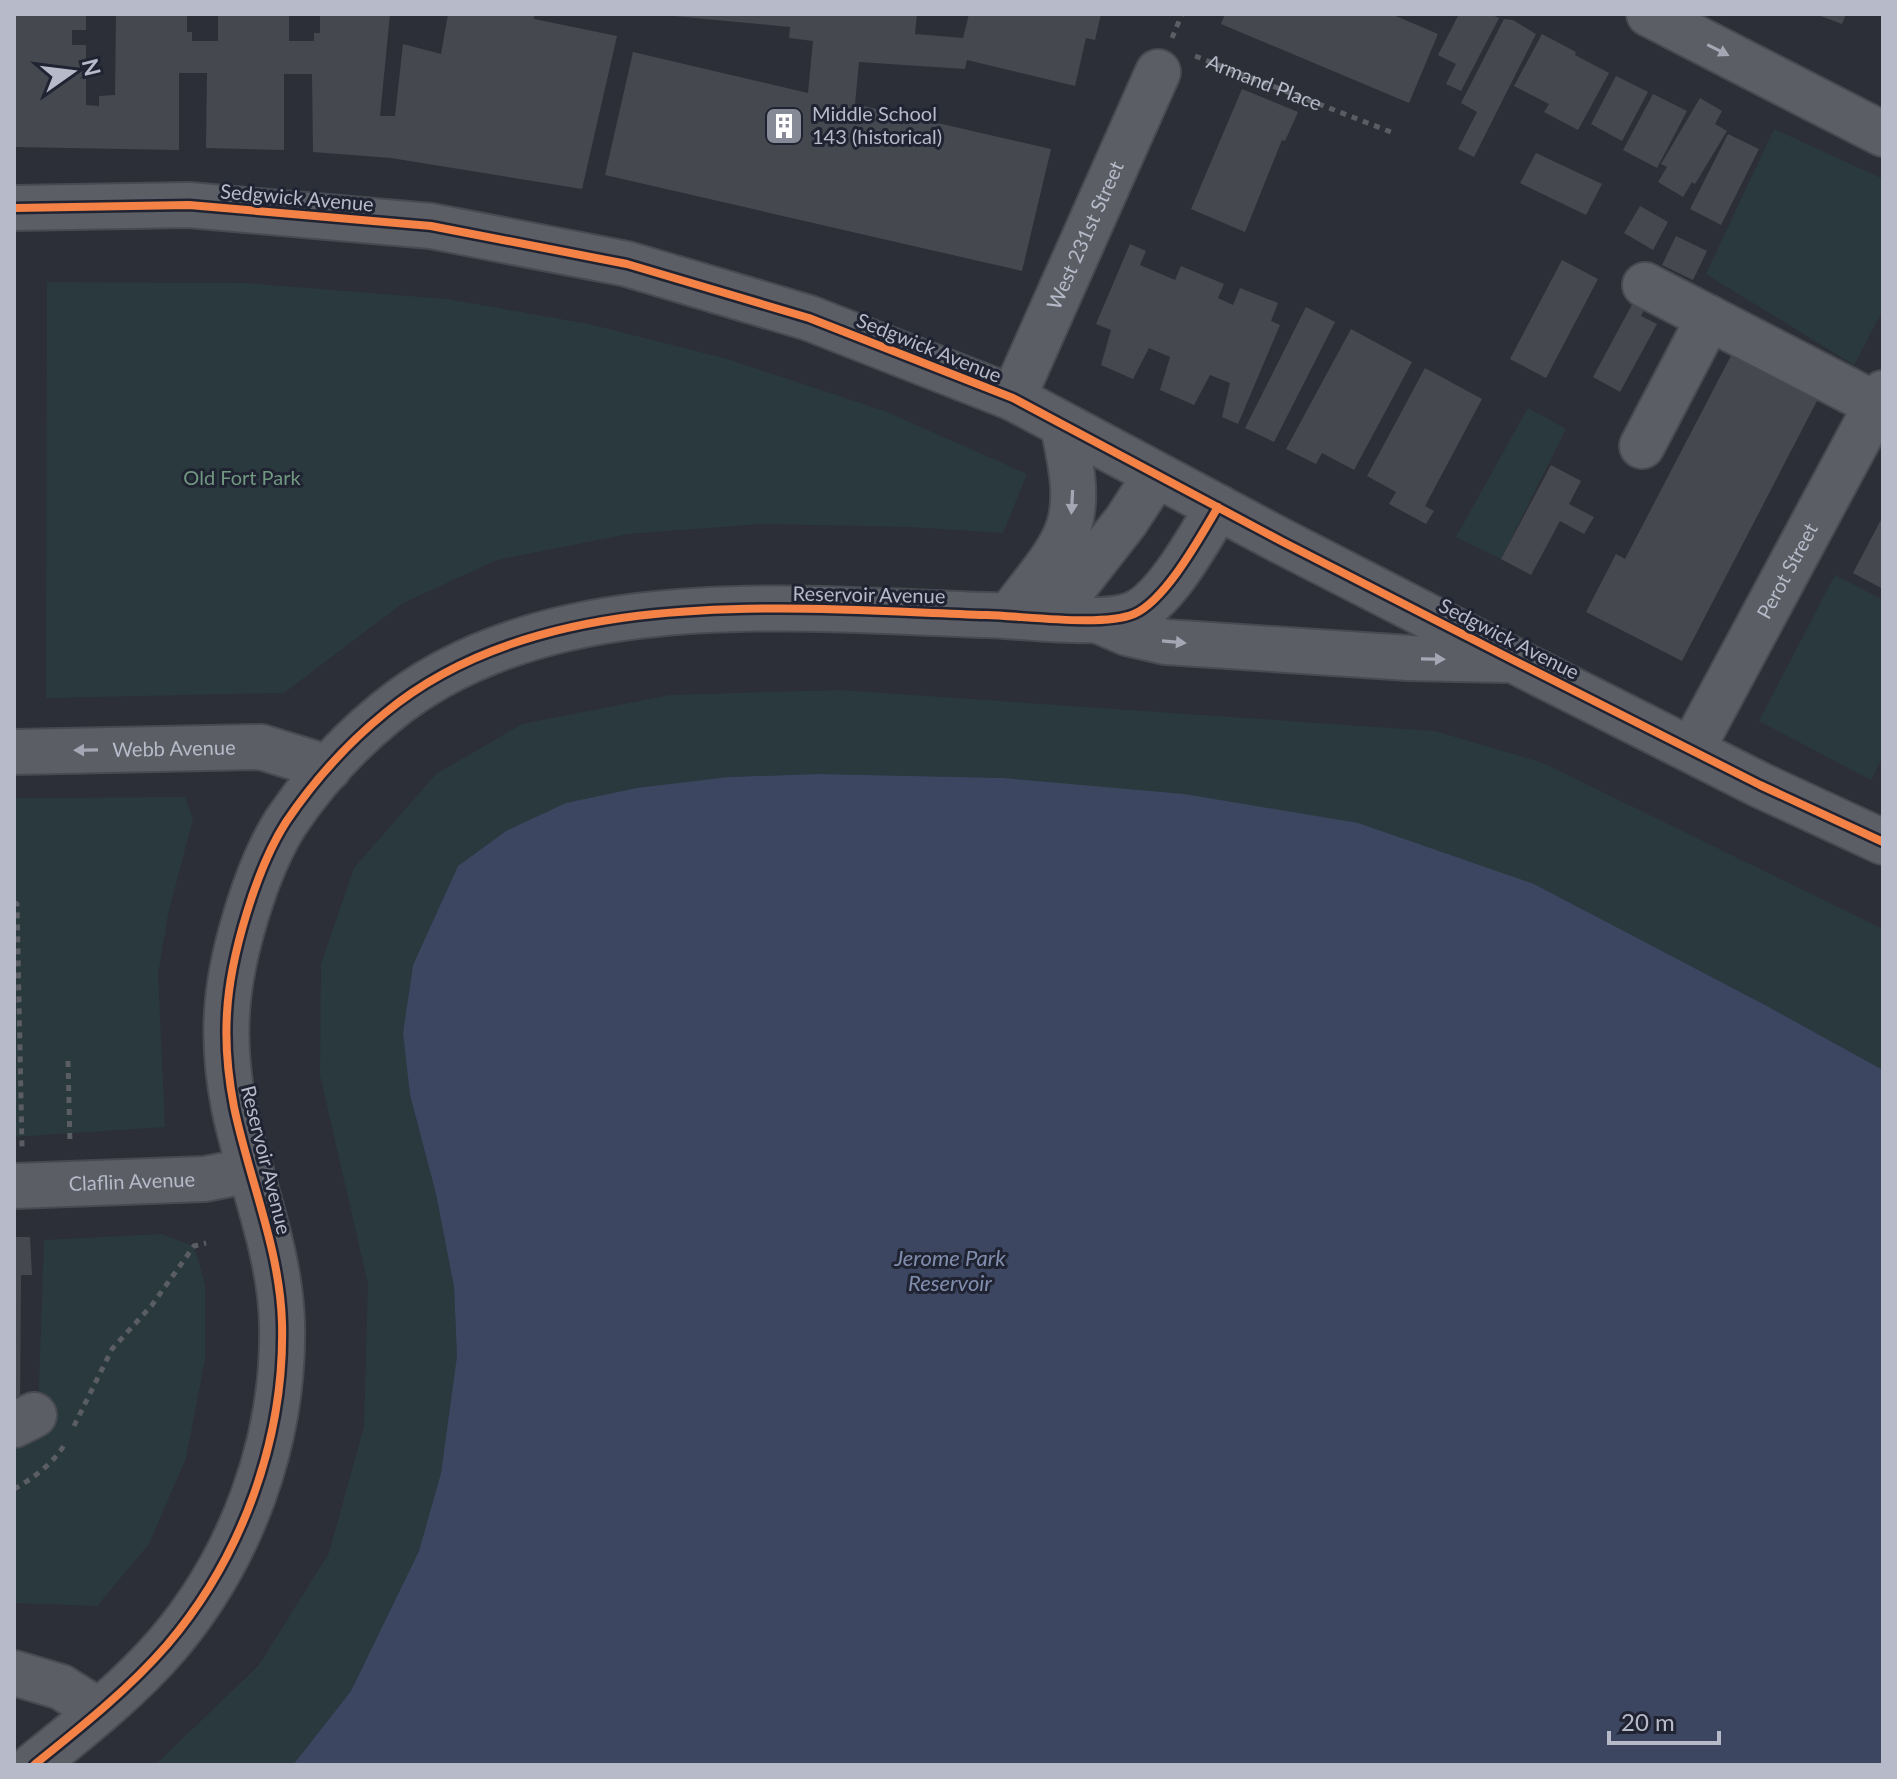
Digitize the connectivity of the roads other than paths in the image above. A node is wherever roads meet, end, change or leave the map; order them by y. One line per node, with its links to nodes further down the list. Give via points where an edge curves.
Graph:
1 (1649, 14): 3 (street, one-way to 3)
2 (1170, 56): 7 (street, West 231st Street)
3 (1883, 134)
4 (14, 208): 7 (street, Sedgwick Avenue, via 204,206 431,226 590,256 809,318)
5 (1645, 285): 6 (street)
6 (1709, 318): 8 (street); 10 (street)
7 (1013, 398): 9 (street, Sedgwick Avenue)
8 (1880, 399): 16 (street, Perot Street)
9 (1063, 425): 11 (street, Sedgwick Avenue); 13 (street, one-way to 13, via 1072,484 1069,525)
10 (1642, 446)
11 (1156, 475): 12 (street, Sedgwick Avenue); 13 (street, via 1126,521)
12 (1218, 507): 14 (street, Reservoir Avenue, via 1190,554 1151,602 1131,615); 15 (street, Sedgwick Avenue)
13 (1030, 616): 14 (street, Reservoir Avenue); 18 (street, Reservoir Avenue, via 744,610 573,628 504,646 438,677 387,711)
14 (1099, 621): 15 (street, Reservoir Avenue, one-way to 15, via 1166,642)
15 (1515, 661): 16 (street, Sedgwick Avenue)
16 (1692, 749): 19 (street, Sedgwick Avenue)
17 (14, 752): 18 (street, Webb Avenue, one-way to 17, via 261,747)
18 (329, 768): 20 (street, Reservoir Avenue, via 270,852 241,934 227,1009 229,1071)
19 (1883, 842)
20 (251, 1170): 21 (street, Claflin Avenue, via 205,1179); 23 (street, Reservoir Avenue, via 274,1262 282,1327 267,1452 242,1529 205,1594 165,1647)
21 (14, 1186)
22 (14, 1673): 23 (street, via 61,1687)
23 (99, 1711): 24 (street, Reservoir Avenue)
24 (34, 1765)

